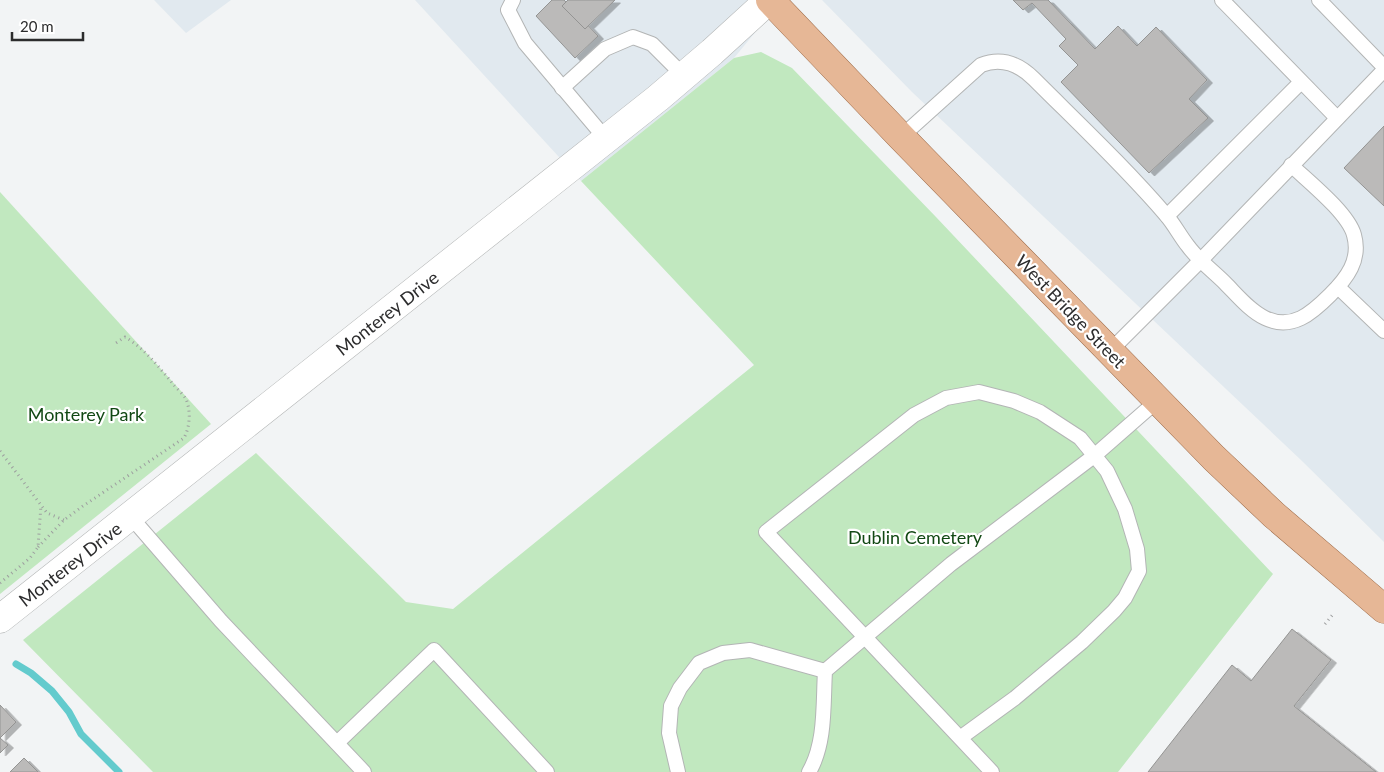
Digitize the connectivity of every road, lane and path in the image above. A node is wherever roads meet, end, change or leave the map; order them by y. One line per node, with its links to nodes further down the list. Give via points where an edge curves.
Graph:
1 (513, 0): 8 (lane, via 508,10 525,43)
2 (770, 0): 6 (street, Monterey Drive); 10 (main road, West Bridge Street)
3 (1222, 0): 7 (lane)
4 (1320, 0): 5 (lane)
5 (1384, 69): 9 (lane)
6 (684, 76): 8 (lane, via 652,44 633,37 605,49); 11 (street, Monterey Drive)
7 (1301, 82): 9 (lane); 13 (lane)
8 (562, 88): 11 (lane)
9 (1337, 118): 12 (lane)
10 (901, 137): 13 (lane, via 981,65 995,61 1011,63 1026,71); 18 (main road, West Bridge Street)
11 (606, 139): 23 (street, Monterey Drive)
12 (1291, 165): 14 (lane); 15 (lane, via 1341,214 1354,233 1355,260)
13 (1167, 216): 14 (lane)
14 (1201, 260): 15 (lane, via 1257,314 1276,322 1305,317); 18 (lane)
15 (1338, 287): 16 (lane)
16 (1384, 331)
17 (113, 346): 24 (path, via 126,337 136,343 166,376 186,399 188,429 184,438)
18 (1110, 350): 19 (main road, West Bridge Street)
19 (1158, 400): 21 (lane); 27 (main road, West Bridge Street, via 1274,515)
20 (0, 451): 22 (path)
21 (1094, 456): 31 (lane, via 951,564); 31 (lane, via 1080,438 1040,412 979,392 946,398 914,415 766,532); 33 (lane, via 1107,471 1125,509 1137,549 1139,571 1125,598 1082,642)
22 (41, 504): 24 (path, via 47,513); 25 (path)
23 (130, 516): 29 (street, Monterey Drive); 34 (lane, via 221,621)
24 (64, 520): 25 (path)
25 (38, 547): 26 (path)
26 (0, 583)
27 (1384, 609)
28 (1334, 613): 30 (path)
29 (0, 619)
30 (1325, 624)
31 (864, 637): 32 (lane); 33 (lane)
32 (825, 671): 37 (lane, via 750,650 723,653 699,663 671,706 669,733); 38 (lane, via 822,729 816,760)
33 (960, 738): 39 (lane)
34 (337, 744): 35 (lane); 36 (lane, via 434,650)
35 (364, 772)
36 (547, 772)
37 (678, 772)
38 (809, 772)
39 (992, 772)

